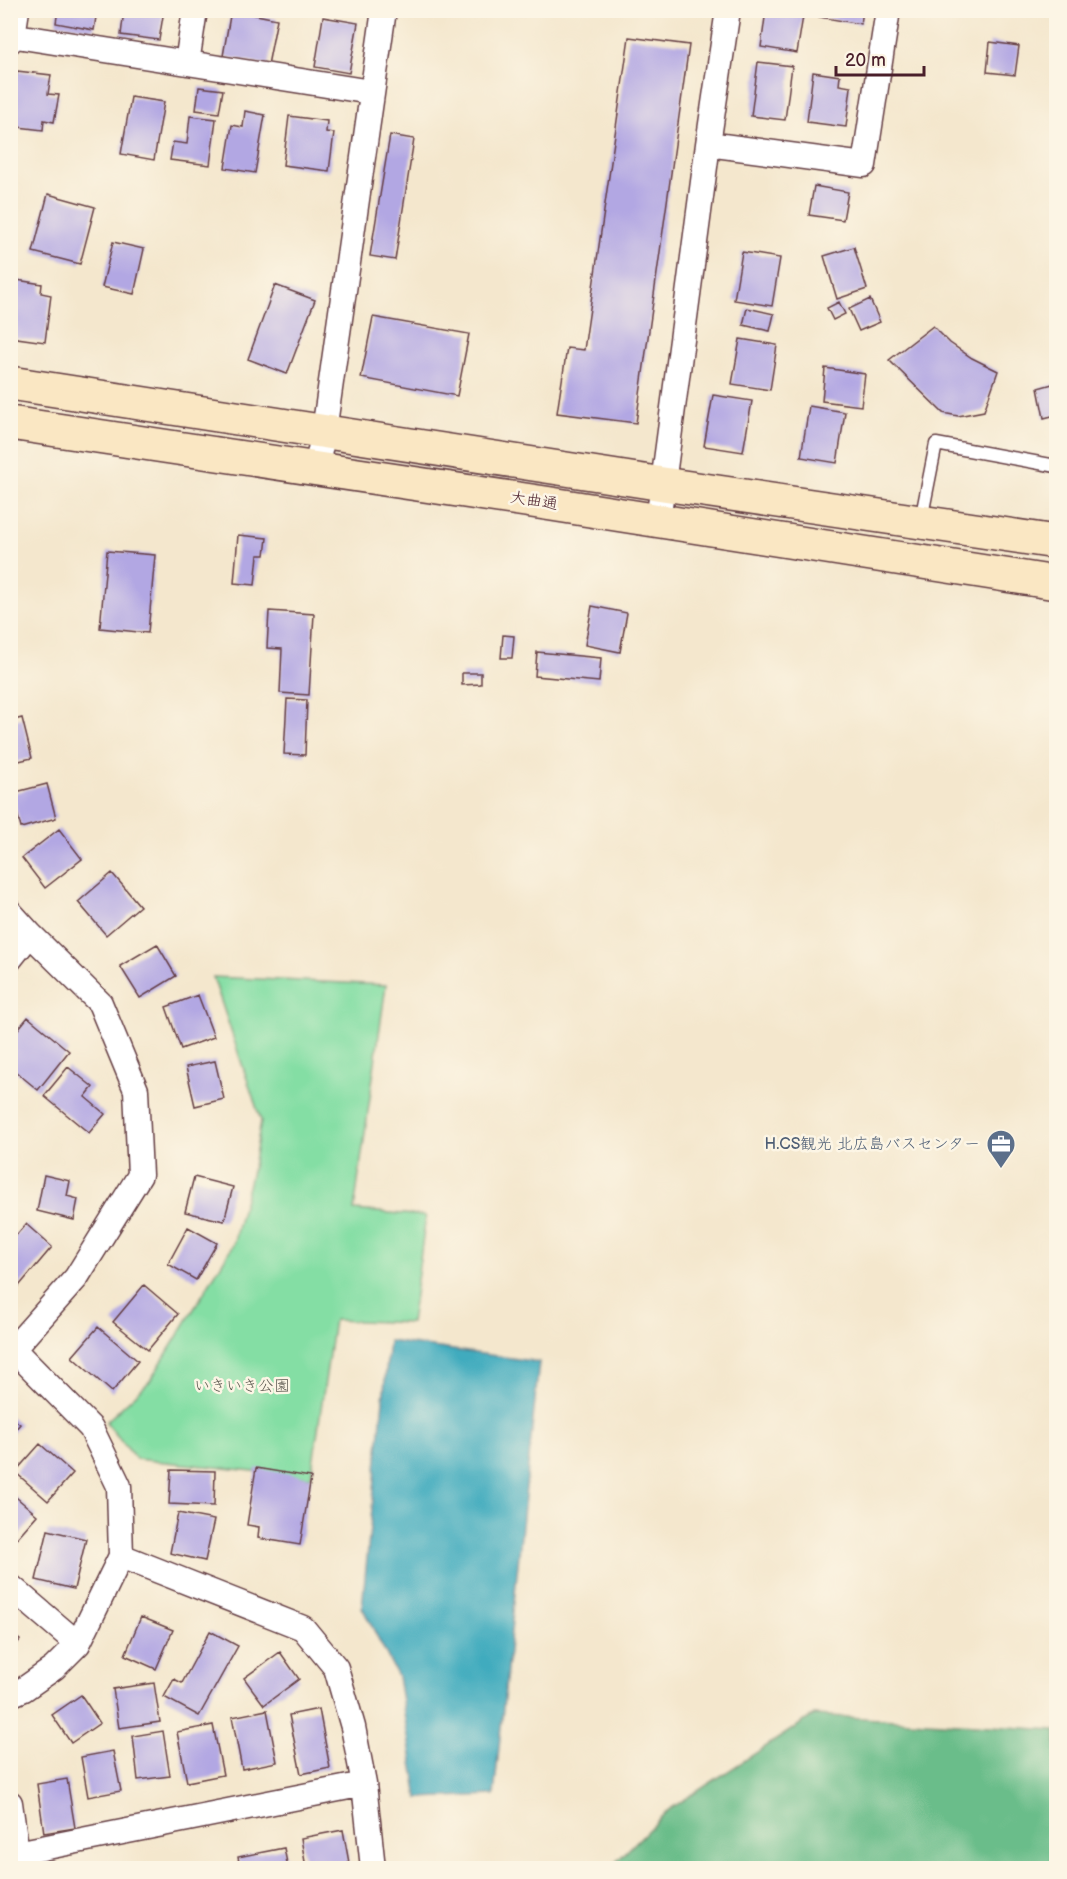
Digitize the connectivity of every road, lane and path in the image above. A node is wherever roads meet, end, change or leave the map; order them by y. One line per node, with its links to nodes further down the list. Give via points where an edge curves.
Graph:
1 (17, 10): 6 (street)
2 (195, 10): 7 (street)
3 (384, 10): 8 (street)
4 (728, 10): 9 (street)
5 (888, 10): 9 (street, via 864,165)
6 (11, 37): 7 (street)
7 (187, 63): 8 (street)
8 (371, 93): 12 (street)
9 (708, 144): 15 (street)
10 (10, 383): 12 (street)
11 (10, 423): 14 (street, 大曲通)
12 (324, 431): 14 (street); 15 (street)
13 (1056, 466): 17 (lane, via 936,444)
14 (316, 470): 16 (street, 大曲通)
15 (663, 484): 16 (street); 17 (street)
16 (658, 521): 19 (street, 大曲通)
17 (921, 522): 18 (street)
18 (1056, 542)
19 (1056, 583)
20 (10, 912): 21 (street)
21 (30, 934): 22 (street); 23 (street, via 100,1003 136,1090 140,1175 76,1278)
22 (10, 959)
23 (12, 1348): 24 (street, via 92,1428 119,1486)
24 (121, 1556): 26 (street); 28 (street, via 303,1628 336,1668)
25 (10, 1586): 26 (street)
26 (78, 1644): 27 (street, via 54,1668)
27 (10, 1695)
28 (364, 1784): 30 (street); 31 (street)
29 (10, 1803): 30 (street)
30 (16, 1861)
31 (373, 1869)

